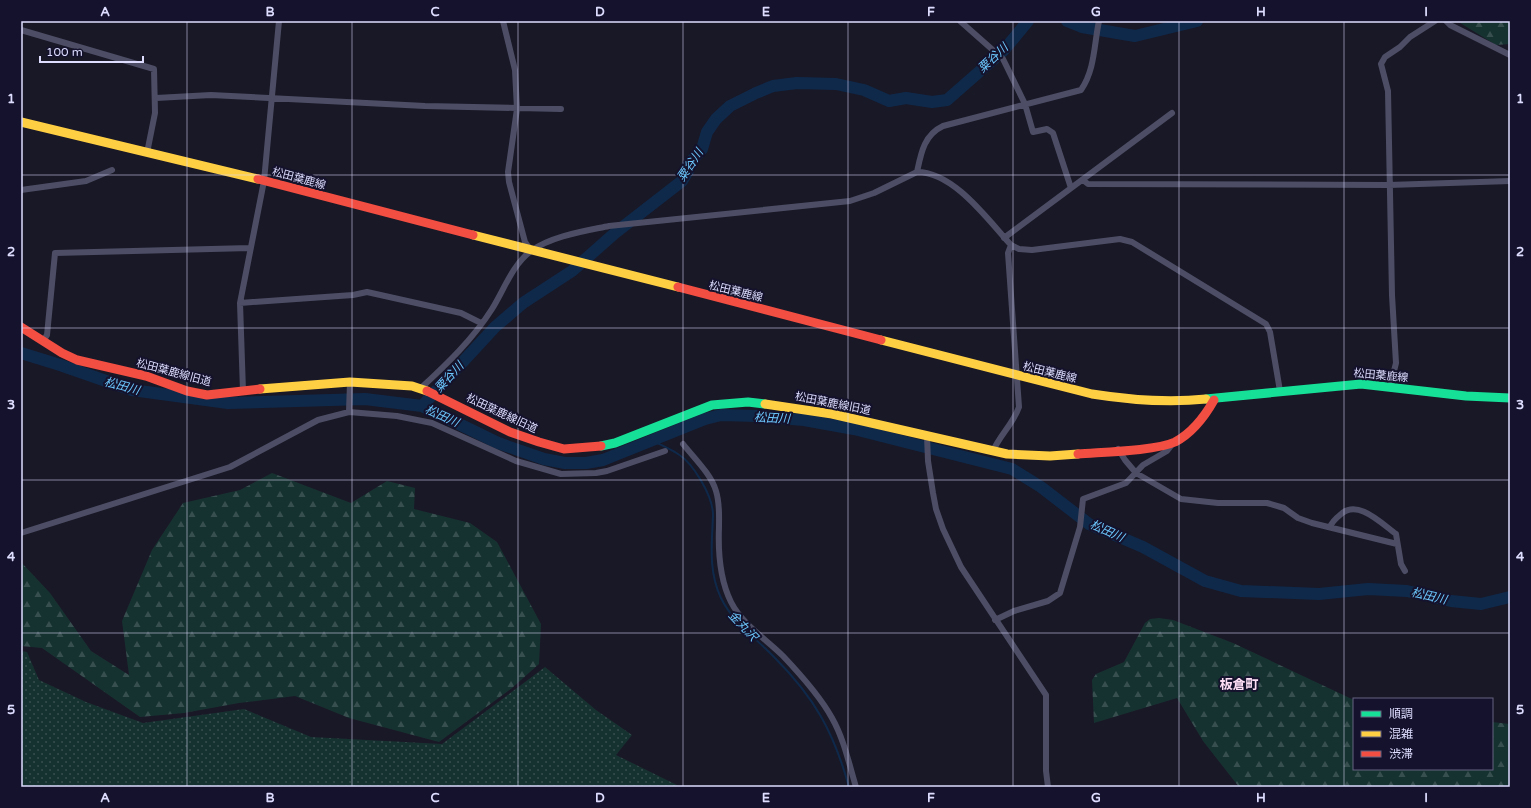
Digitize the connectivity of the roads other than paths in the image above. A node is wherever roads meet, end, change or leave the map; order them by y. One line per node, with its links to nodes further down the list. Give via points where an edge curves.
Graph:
1 (279, 21): 10 (street)
2 (503, 21): 12 (street, via 515,70)
3 (960, 21): 11 (street, via 1003,60)
4 (1099, 21): 11 (street, via 1089,76 1081,90)
5 (1435, 21): 22 (street, via 1410,37 1380,64 1388,91)
6 (1446, 21): 8 (street)
7 (21, 30): 9 (street, via 154,69)
8 (1510, 55)
9 (156, 98): 10 (street, via 211,95); 16 (street, via 156,113)
10 (272, 98): 12 (street); 20 (street)
11 (1025, 104): 18 (street, via 934,130 927,138); 23 (street, via 1033,132 1047,129 1053,133)
12 (517, 109): 13 (street); 28 (street, via 508,182 525,242)
13 (561, 109)
14 (1172, 113): 19 (street)
15 (21, 122): 16 (main road, 松田葉鹿線)
16 (146, 153): 20 (main road, 松田葉鹿線)
17 (112, 170): 24 (street, via 86,181)
18 (917, 172): 25 (street, via 932,174 960,191); 28 (street, via 874,193 850,200 618,225 576,232)
19 (1083, 180): 22 (street, via 1088,184); 23 (street)
20 (264, 181): 27 (street); 28 (main road, 松田葉鹿線)
21 (1510, 181): 22 (street)
22 (1389, 185): 35 (street, via 1396,363)
23 (1071, 188): 25 (street)
24 (21, 190)
25 (1004, 238): 26 (street)
26 (1011, 245): 33 (street, via 1008,253); 38 (street, via 1019,249 1032,250 1120,238 1132,242 1266,324 1270,332)
27 (250, 248): 29 (street); 32 (street, via 55,253 47,335)
28 (531, 251): 30 (street, via 514,271); 33 (main road, 松田葉鹿線)
29 (240, 303): 30 (street, via 367,292 461,313); 37 (street)
30 (481, 323): 36 (street, via 455,356)
31 (21, 327): 32 (main road, 松田葉鹿線旧道)
32 (43, 342): 37 (main road, 松田葉鹿線旧道, via 77,360 146,376 187,391 207,395)
33 (1017, 376): 40 (main road, 松田葉鹿線, via 1117,398 1180,402); 47 (street, via 1019,407 1015,418 1001,435)
34 (350, 385): 36 (main road, 松田葉鹿線旧道, via 395,384); 37 (main road, 松田葉鹿線旧道, via 276,386); 41 (street)
35 (1390, 387): 38 (main road, 松田葉鹿線, via 1346,384); 39 (main road, 松田葉鹿線, via 1466,396)
36 (423, 389): 42 (main road, 松田葉鹿線旧道, via 510,432 564,449 599,448 615,444 696,410 736,402 798,408)
37 (243, 391)
38 (1280, 391): 40 (main road, 松田葉鹿線)
39 (1510, 398)
40 (1214, 400): 43 (main road, 松田葉鹿線旧道, via 1205,416)
41 (349, 410): 46 (street, via 418,419 516,461 561,474 607,471); 50 (street, via 318,420 230,467)
42 (928, 436): 47 (main road, 松田葉鹿線旧道); 53 (street, via 928,461 942,529 961,567)
43 (1174, 442): 45 (main road, 松田葉鹿線旧道, via 1155,447); 48 (street, via 1167,451 1147,461)
44 (683, 444): 54 (street, via 716,490 720,512 718,527 722,574 730,600 746,622 784,657 823,703 840,737)
45 (1118, 450): 47 (main road, 松田葉鹿線旧道, via 1050,456); 48 (street)
46 (665, 451)
47 (993, 451)
48 (1136, 473): 49 (street, via 1181,499 1218,503 1267,503 1284,508 1298,518); 53 (street, via 1122,486 1084,499 1080,527 1060,593 1048,601 1014,611)
49 (1330, 527): 51 (street); 51 (street, via 1345,510 1358,509 1396,534)
50 (21, 533)
51 (1397, 544): 52 (street)
52 (1405, 571)
53 (996, 620): 55 (street, via 1046,695)
54 (856, 787)
55 (1048, 787)

